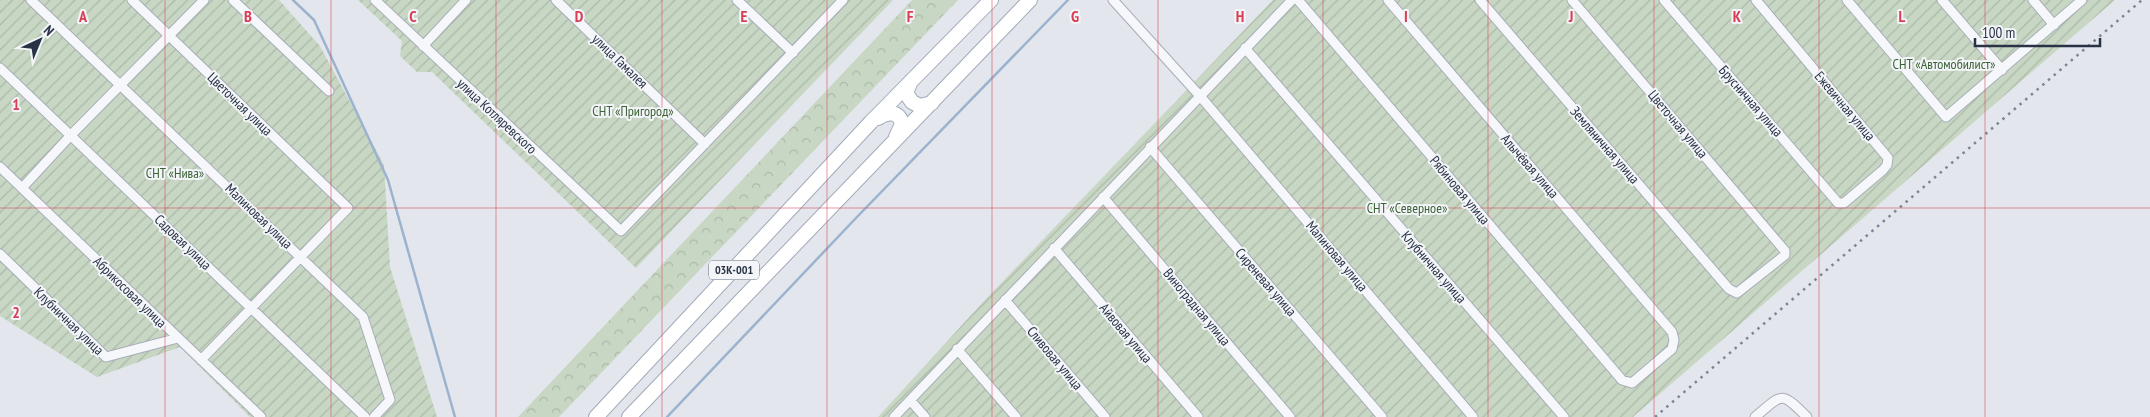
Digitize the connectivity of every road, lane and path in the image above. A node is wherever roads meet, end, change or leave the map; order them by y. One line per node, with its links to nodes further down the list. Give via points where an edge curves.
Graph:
1 (31, 0): 32 (street, Малиновая улица)
2 (132, 0): 25 (street, Цветочная улица)
3 (204, 0): 25 (street)
4 (232, 0): 33 (street)
5 (374, 0): 26 (street, улица Котляревского)
6 (466, 0): 26 (street)
7 (556, 0): 39 (street, улица Гамалея)
8 (738, 0): 28 (street)
9 (842, 0): 28 (street)
10 (991, 0): 31 (main road, 03К-001)
11 (1030, 0): 35 (main road, 03К-001)
12 (1113, 0): 34 (street, Малиновая улица)
13 (1292, 0): 27 (street)
14 (1298, 0): 51 (street, Рябиновая улица, via 1622,380 1632,383 1672,349)
15 (1388, 0): 51 (street, Алычёвая улица)
16 (1480, 0): 45 (street, Земляничная улица, via 1729,289 1737,293 1741,291 1785,255)
17 (1572, 0): 45 (street, Цветочная улица)
18 (1664, 0): 44 (street, Брусничная улица)
19 (1756, 0): 44 (street, Ежевичная улица, via 1888,158 1884,170 1844,203)
20 (1847, 0): 30 (street, via 1946,117)
21 (1942, 0): 30 (street)
22 (2033, 0): 24 (street)
23 (2082, 0): 24 (street)
24 (2054, 25): 30 (street)
25 (170, 36): 32 (street); 48 (street, Цветочная улица, via 348,208)
26 (422, 46): 39 (street, улица Котляревского, via 621,231)
27 (1245, 48): 34 (street); 69 (street, Клубничная улица)
28 (793, 53): 39 (street)
29 (0, 68): 37 (street, Садовая улица)
30 (2002, 70)
31 (911, 81): 35 (main road, via 906,93 912,102 920,106); 36 (main road, 03К-001)
32 (121, 84): 37 (street); 48 (street, Малиновая улица)
33 (329, 92)
34 (1200, 96): 40 (street); 68 (street, Малиновая улица)
35 (932, 103): 38 (main road, 03К-001)
36 (871, 122): 38 (main road, 03К-001, via 886,113 898,116 902,124); 59 (main road, 03К-001)
37 (71, 135): 42 (street); 50 (street, Садовая улица)
38 (893, 143): 60 (main road, 03К-001)
39 (705, 144)
40 (1150, 147): 43 (street); 67 (street, Сиреневая улица)
41 (0, 168): 42 (street, Абрикосовая улица)
42 (22, 188): 52 (street, Абрикосовая улица)
43 (1103, 197): 46 (street); 66 (street, Виноградная улица)
44 (1838, 203)
45 (1783, 247)
46 (1054, 248): 49 (street); 65 (street, Айвовая улица)
47 (0, 254): 52 (street, Клубничная улица, via 106,357)
48 (301, 256): 50 (street); 58 (street, Малиновая улица, via 363,317 390,400)
49 (1005, 300): 53 (street); 64 (street, Сливовая улица)
50 (250, 307): 54 (street); 57 (street, Садовая улица)
51 (1672, 332)
52 (178, 338): 54 (street, Абрикосовая улица)
53 (957, 349): 55 (street); 63 (street)
54 (201, 360): 56 (street, Абрикосовая улица)
55 (910, 400): 61 (street); 62 (street)
56 (261, 417)
57 (365, 417)
58 (374, 417)
59 (596, 417)
60 (630, 417)
61 (894, 417)
62 (925, 417)
63 (1016, 417)
64 (1105, 417)
65 (1198, 417)
66 (1290, 417)
67 (1382, 417)
68 (1473, 417)
69 (1564, 417)
70 (1755, 417): 71 (street, via 1782,397 1789,398)
71 (1807, 417)

